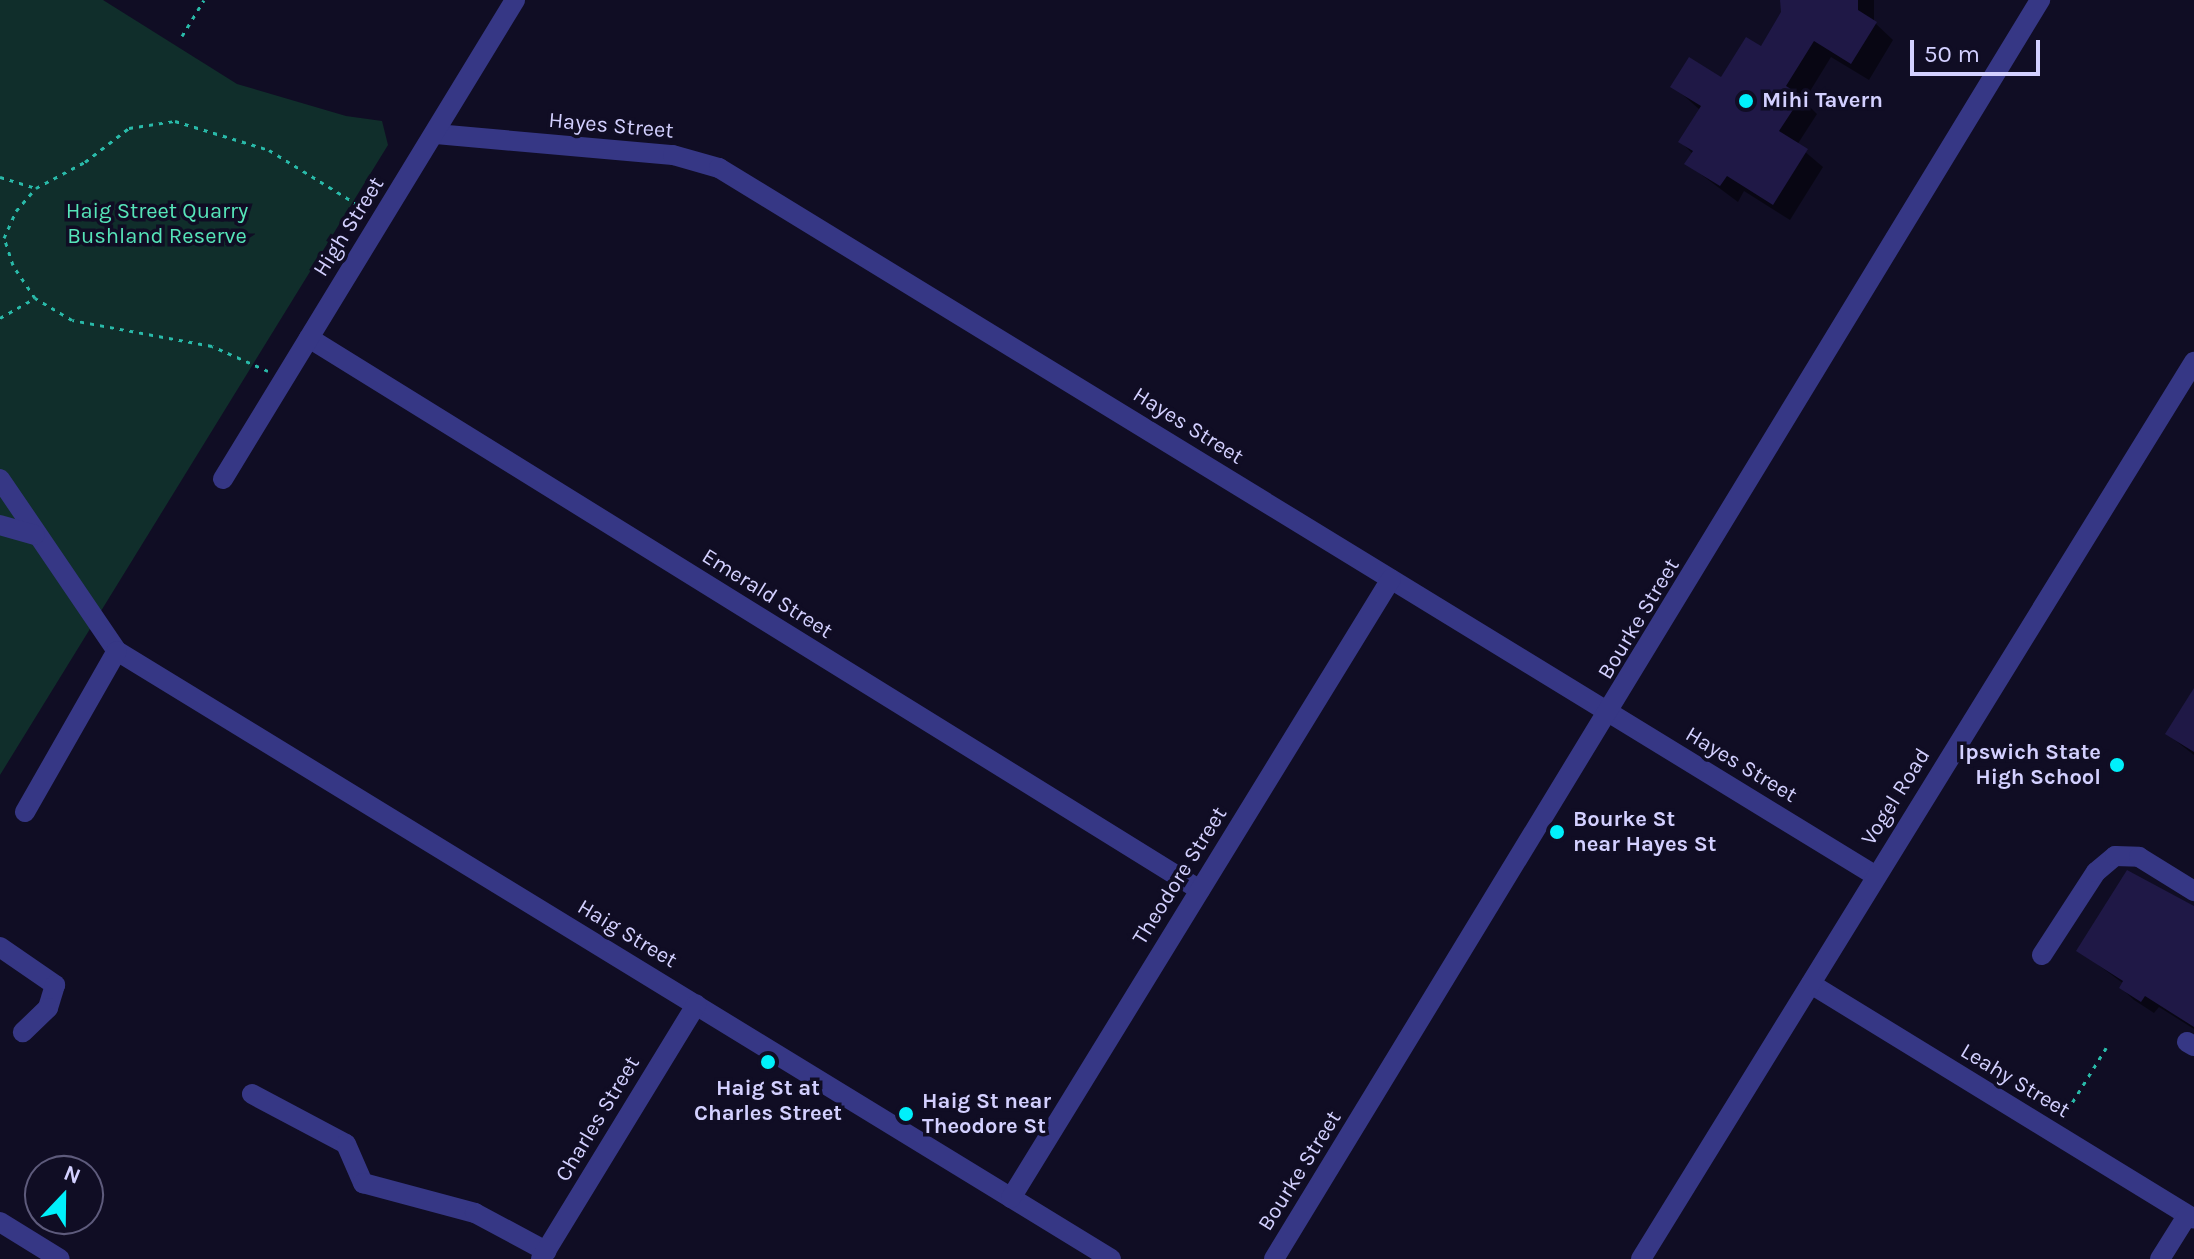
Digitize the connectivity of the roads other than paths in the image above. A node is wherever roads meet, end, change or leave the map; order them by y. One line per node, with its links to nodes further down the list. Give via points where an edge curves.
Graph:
1 (515, 0): 3 (street, High Street)
2 (2040, 0): 12 (street, Bourke Street)
3 (436, 134): 4 (street, High Street); 10 (street, Hayes Street, via 673,155 719,168)
4 (309, 338): 7 (street, High Street); 15 (street, Emerald Street)
5 (2194, 362): 14 (street, Vogel Road)
6 (0, 479): 9 (street)
7 (223, 479)
8 (0, 525): 9 (street)
9 (35, 535): 11 (street)
10 (1391, 579): 12 (street, Hayes Street); 15 (street, Theodore Street)
11 (117, 651): 13 (street); 20 (street, Haig Street)
12 (1609, 713): 14 (street, Hayes Street); 29 (street, Bourke Street)
13 (25, 812)
14 (1876, 876): 19 (street, Vogel Road)
15 (1200, 890): 23 (street, Theodore Street)
16 (2194, 891): 18 (street, via 2139,857 2115,856 2096,872)
17 (0, 947): 21 (street, via 55,985 48,1008)
18 (2042, 955)
19 (1811, 984): 24 (street, Leahy Street); 30 (street, Vogel Road)
20 (696, 1005): 23 (street, Haig Street); 26 (street, Charles Street)
21 (23, 1032)
22 (252, 1094): 26 (street, via 346,1144 363,1183 475,1213)
23 (1011, 1198): 27 (street, Haig Street)
24 (2190, 1217): 31 (street)
25 (0, 1222): 28 (street)
26 (543, 1255)
27 (1100, 1256)
28 (60, 1259)
29 (1274, 1259)
30 (1641, 1259)
31 (2160, 1259)

